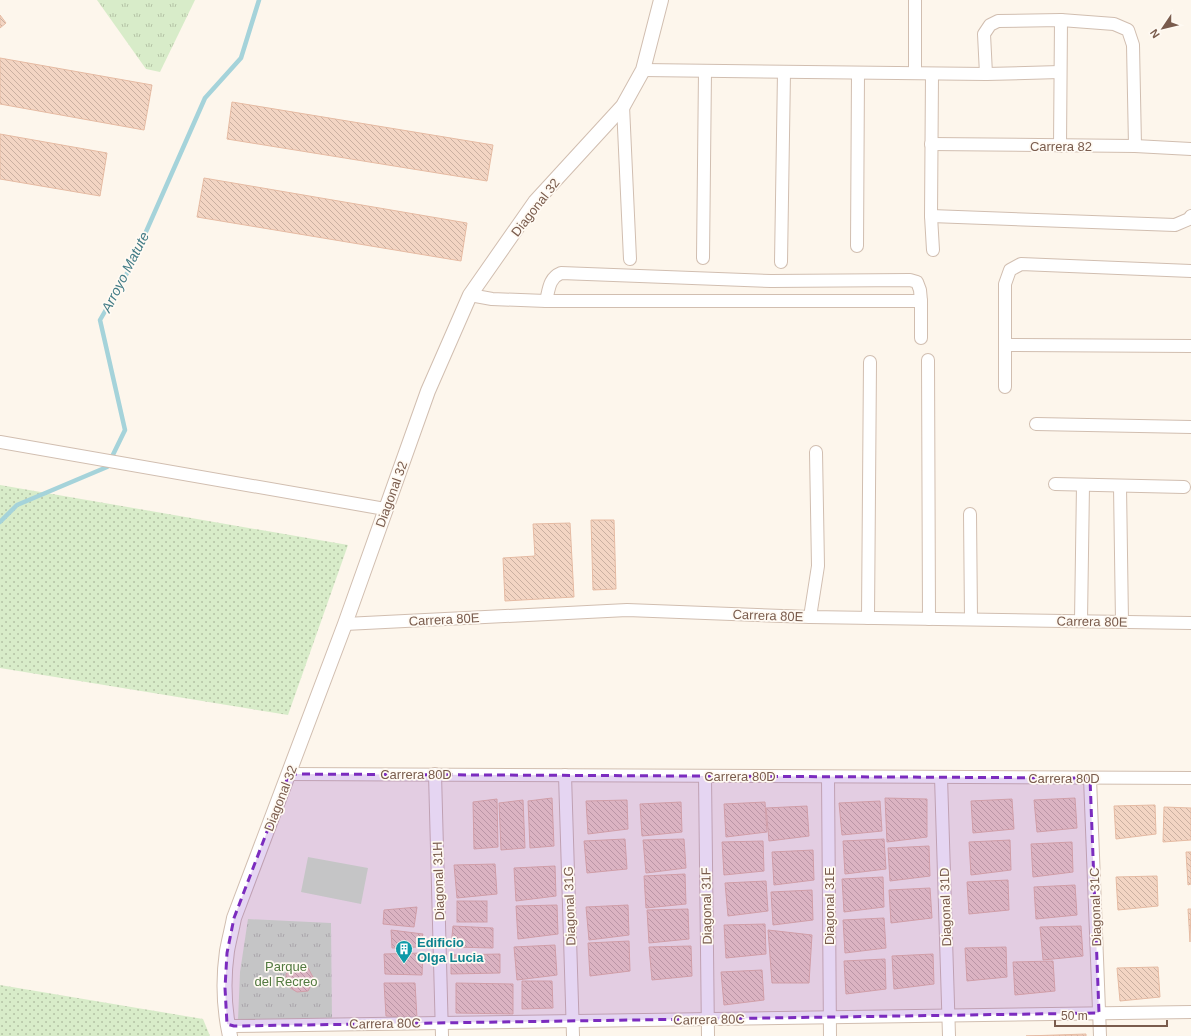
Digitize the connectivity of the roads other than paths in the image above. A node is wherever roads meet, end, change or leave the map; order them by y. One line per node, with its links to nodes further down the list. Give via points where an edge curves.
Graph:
1 (661, 0): 4 (street, Diagonal 32)
2 (915, 1): 9 (street)
3 (1061, 20): 7 (street); 11 (street, via 998,21 990,25 984,34); 15 (street, via 1114,24 1128,30 1133,45)
4 (643, 70): 5 (street); 12 (street, Diagonal 32)
5 (705, 71): 6 (street); 21 (street)
6 (784, 72): 8 (street); 23 (street)
7 (1060, 72): 11 (street); 14 (street)
8 (858, 73): 9 (street); 19 (street)
9 (915, 73): 10 (street)
10 (932, 74): 11 (street); 13 (street)
11 (986, 74)
12 (623, 106): 22 (street); 25 (street, Diagonal 32, via 535,202)
13 (931, 144): 14 (street, Carrera 82); 17 (street)
14 (1060, 146): 15 (street, Carrera 82)
15 (1136, 146): 16 (street, Carrera 82)
16 (1191, 149)
17 (931, 216): 18 (street, via 1175,225); 20 (street)
18 (1191, 216)
19 (857, 246)
20 (933, 250)
21 (703, 258)
22 (630, 260)
23 (781, 262)
24 (1191, 270): 29 (street, via 1022,264 1010,270 1005,284)
25 (470, 295): 26 (street, via 492,299); 42 (street, Diagonal 32, via 428,391)
26 (546, 301): 27 (street); 27 (street, via 551,282 561,273 771,281 910,280 917,282)
27 (921, 301): 28 (street)
28 (921, 338)
29 (1006, 345): 30 (street); 33 (street)
30 (1191, 346)
31 (928, 360): 46 (street)
32 (870, 362): 45 (street)
33 (1005, 386)
34 (1036, 424): 35 (street)
35 (1191, 427)
36 (0, 442): 42 (street)
37 (816, 452): 44 (street, via 818,566)
38 (1055, 484): 39 (street)
39 (1083, 485): 40 (street); 48 (street)
40 (1120, 486): 41 (street); 49 (street)
41 (1184, 487)
42 (386, 509): 51 (street, Diagonal 32)
43 (970, 514): 47 (street)
44 (810, 617): 45 (street, Carrera 80E); 51 (street, Carrera 80E, via 627,610)
45 (868, 618): 46 (street, Carrera 80E)
46 (929, 619): 47 (street, Carrera 80E)
47 (971, 619): 48 (street, Carrera 80E)
48 (1081, 621): 49 (street, Carrera 80E)
49 (1122, 622): 50 (street, Carrera 80E)
50 (1191, 623)
51 (345, 624): 52 (street, Diagonal 32)
52 (289, 774): 53 (street, Carrera 80D); 67 (street, Diagonal 32, via 234,918 227,952 225,988)
53 (435, 774): 54 (street, Carrera 80D); 66 (street, Diagonal 31H)
54 (565, 775): 55 (street, Carrera 80D); 65 (street, Diagonal 31G)
55 (705, 776): 56 (street, Carrera 80D); 64 (street, Diagonal 31F)
56 (828, 777): 57 (street, Carrera 80D); 63 (street, Diagonal 31E)
57 (941, 777): 58 (street, Carrera 80D); 62 (street, Diagonal 31D)
58 (1090, 778): 59 (street, Carrera 80D); 61 (street, Diagonal 31C)
59 (1191, 778)
60 (1191, 1012): 61 (street, Carrera 80C)
61 (1099, 1013): 62 (street, Carrera 80C); 74 (street, Diagonal 31C)
62 (949, 1015): 63 (street, Carrera 80C); 73 (street, Diagonal 31D)
63 (830, 1017): 64 (street, Carrera 80C); 72 (street, Diagonal 31E)
64 (708, 1019): 65 (street, Carrera 80C); 71 (street, Diagonal 31F)
65 (573, 1021): 66 (street, Carrera 80C); 70 (street, Diagonal 31G)
66 (442, 1022): 68 (street, Carrera 80C); 69 (street, Diagonal 31H)
67 (228, 1030): 68 (street, Carrera 80C, via 234,1026)
68 (326, 1030)
69 (442, 1036)
70 (574, 1036)
71 (708, 1036)
72 (830, 1036)
73 (949, 1036)
74 (1100, 1036)

